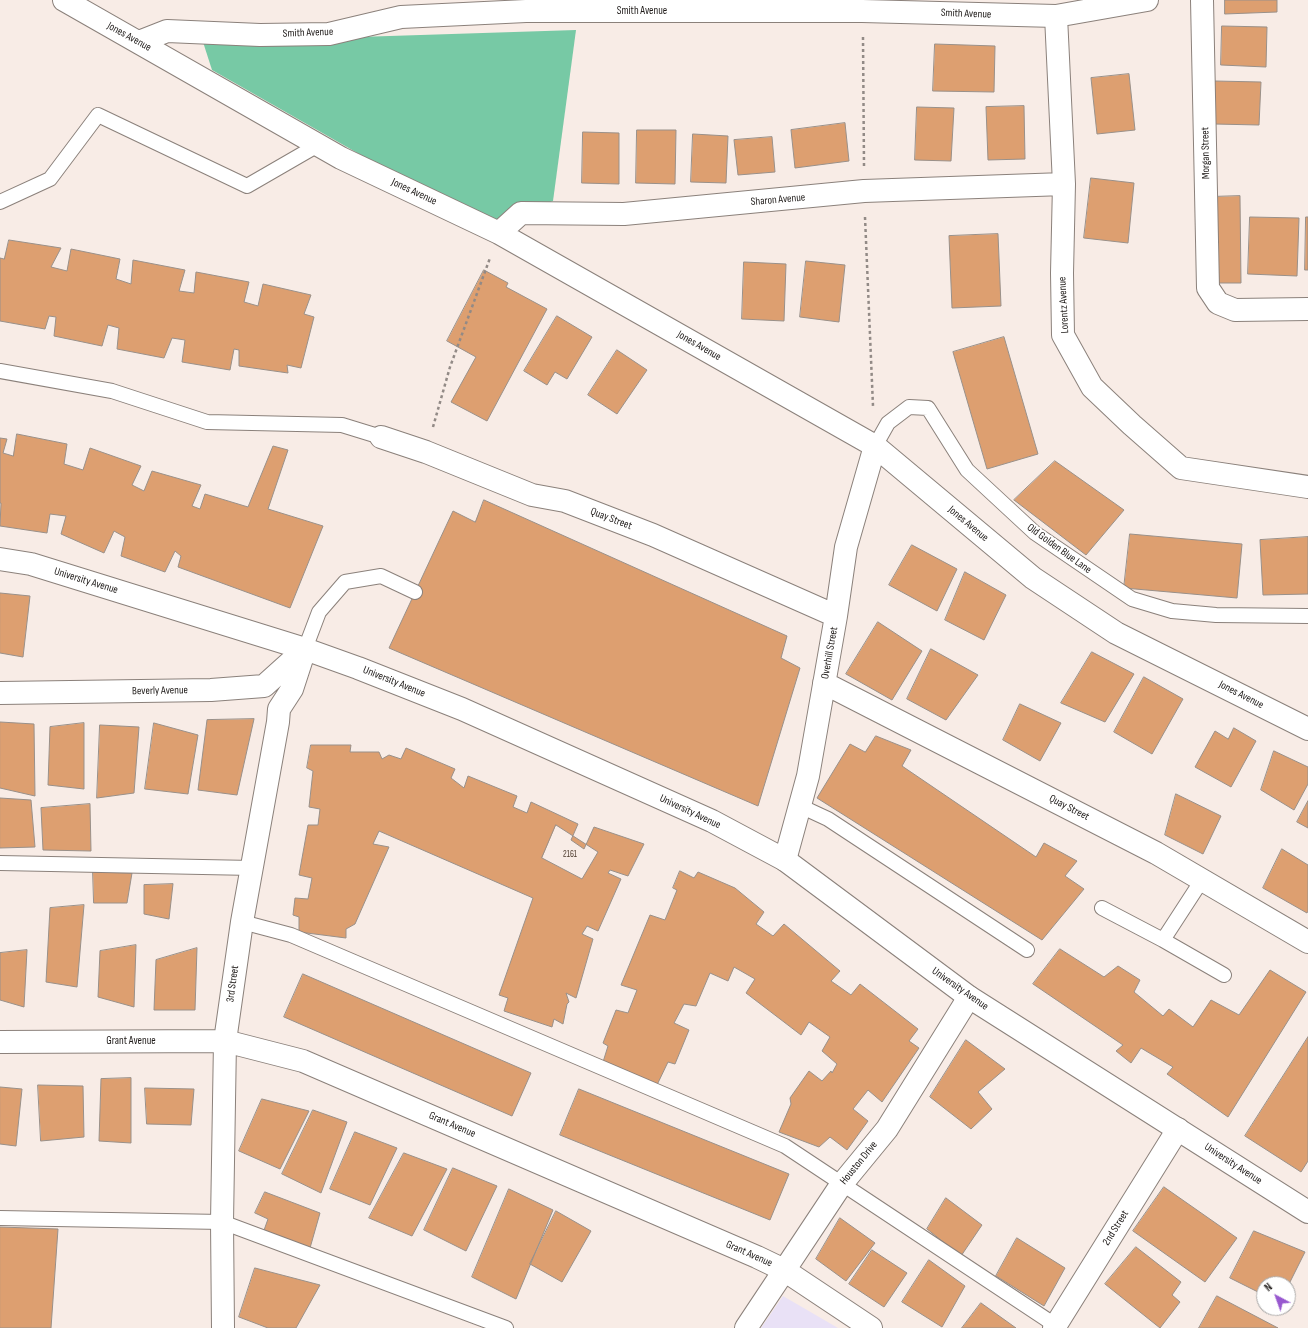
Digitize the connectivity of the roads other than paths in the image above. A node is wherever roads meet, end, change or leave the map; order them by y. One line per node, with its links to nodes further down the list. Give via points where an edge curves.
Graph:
1 (64, 0): 4 (street, Jones Avenue)
2 (1147, 0): 5 (street, Smith Avenue)
3 (1202, 0): 11 (street, Morgan Street, via 1208,288 1218,303 1235,310)
4 (94, 8): 6 (street, Jones Avenue)
5 (1056, 16): 6 (street, Smith Avenue, via 862,11 526,11 401,17 330,34 260,35 167,31); 8 (street, Lorentz Avenue)
6 (139, 42): 7 (street, Jones Avenue)
7 (318, 145): 9 (lane, via 247,186 98,115 50,179); 10 (street, Jones Avenue)
8 (1064, 184): 10 (street, Sharon Avenue, via 864,192 624,214 521,213); 15 (street, Lorentz Avenue, via 1063,335 1092,387 1181,468)
9 (0, 202)
10 (499, 233): 14 (street, Jones Avenue)
11 (1308, 309)
12 (0, 371): 13 (lane, via 112,391 207,422 342,424)
13 (381, 437): 18 (street, Quay Street, via 426,452 532,495 565,501 653,535)
14 (875, 446): 18 (street, Overhill Street, via 846,547); 19 (lane, Old Golden Blue Lane, via 888,423 909,408 928,408 972,476 1035,533 1132,599 1172,610 1216,615); 23 (street, Jones Avenue, via 1033,578 1116,633)
15 (1308, 487)
16 (0, 559): 20 (street, University Avenue, via 31,564)
17 (415, 592): 20 (lane, via 381,576 345,582 319,612)
18 (836, 616): 21 (street, Overhill Street)
19 (1308, 616)
20 (305, 649): 22 (street, Beverly Avenue, via 264,686); 25 (street, University Avenue, via 462,709 712,821); 27 (street, 3rd Street, via 292,689 279,709)
21 (824, 683): 24 (street, Overhill Street, via 808,776); 28 (street, Quay Street, via 1156,853)
22 (0, 693)
23 (1308, 729)
24 (800, 806): 25 (street, Overhill Street); 33 (lane, via 828,819)
25 (785, 860): 35 (street, University Avenue)
26 (0, 863): 27 (lane)
27 (252, 868): 30 (street, 3rd Street)
28 (1202, 880): 31 (lane); 32 (street, Quay Street)
29 (1102, 908): 31 (lane)
30 (242, 922): 36 (street, 3rd Street); 39 (lane, via 291,935 785,1146)
31 (1163, 940): 34 (lane)
32 (1308, 942)
33 (1026, 950)
34 (1224, 976)
35 (969, 997): 38 (street, University Avenue); 39 (street, Houston Drive, via 887,1129)
36 (225, 1041): 37 (street, Grant Avenue); 42 (street, 3rd Street); 43 (street, Grant Avenue, via 303,1061)
37 (0, 1042)
38 (1178, 1129): 40 (street, University Avenue); 44 (street, 2nd Street)
39 (841, 1185): 43 (street, Houston Drive); 44 (lane)
40 (1308, 1212)
41 (0, 1218): 42 (lane)
42 (222, 1222): 45 (street, 3rd Street); 46 (lane)
43 (784, 1270): 47 (street, Houston Drive); 48 (street, Grant Avenue)
44 (1055, 1327)
45 (223, 1328)
46 (506, 1328)
47 (746, 1328)
48 (871, 1328)

